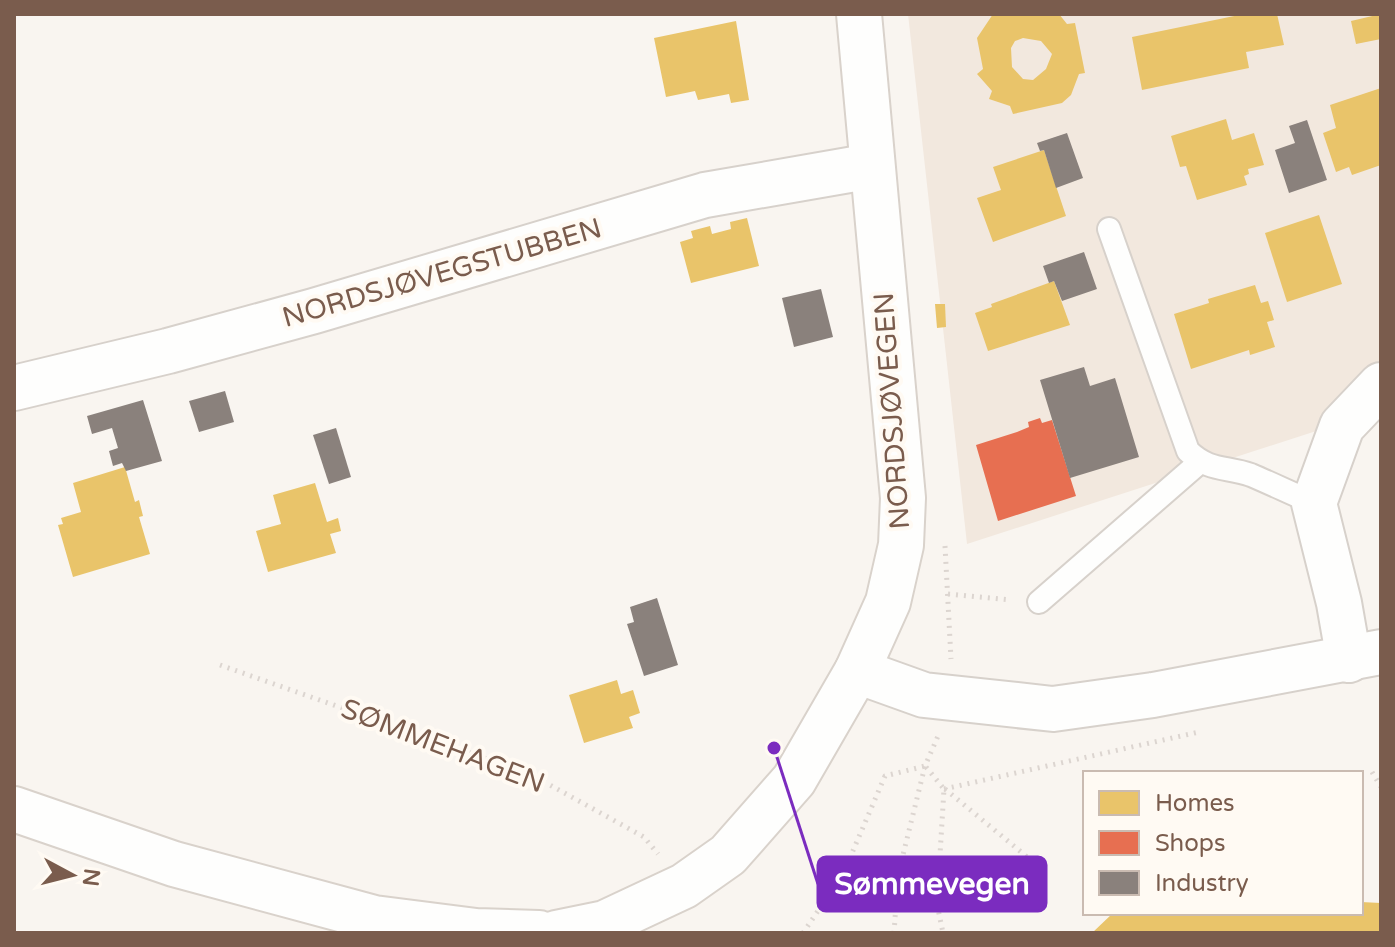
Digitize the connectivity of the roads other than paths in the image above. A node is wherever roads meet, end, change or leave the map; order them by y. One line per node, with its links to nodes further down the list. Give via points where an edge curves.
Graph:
1 (859, 14): 2 (street, NORDSJØVEGEN)
2 (872, 166): 5 (street, NORDSJØVEGSTUBBEN, via 705,195 314,311); 10 (street, NORDSJØVEGEN, via 903,498 901,545 888,602)
3 (1109, 229): 6 (lane, via 1170,406 1188,451)
4 (1381, 385): 7 (street, via 1342,426)
5 (14, 388)
6 (1200, 462): 7 (lane, via 1247,474); 8 (lane)
7 (1314, 503): 9 (street, via 1339,603)
8 (1039, 602)
9 (1365, 656): 10 (street, via 1053,709 924,695)
10 (857, 671): 13 (street, NORDSJØVEGEN, via 794,780 728,855 684,886 605,923)
11 (14, 809): 12 (street, via 174,864 374,918)
12 (539, 933)
13 (556, 933)

